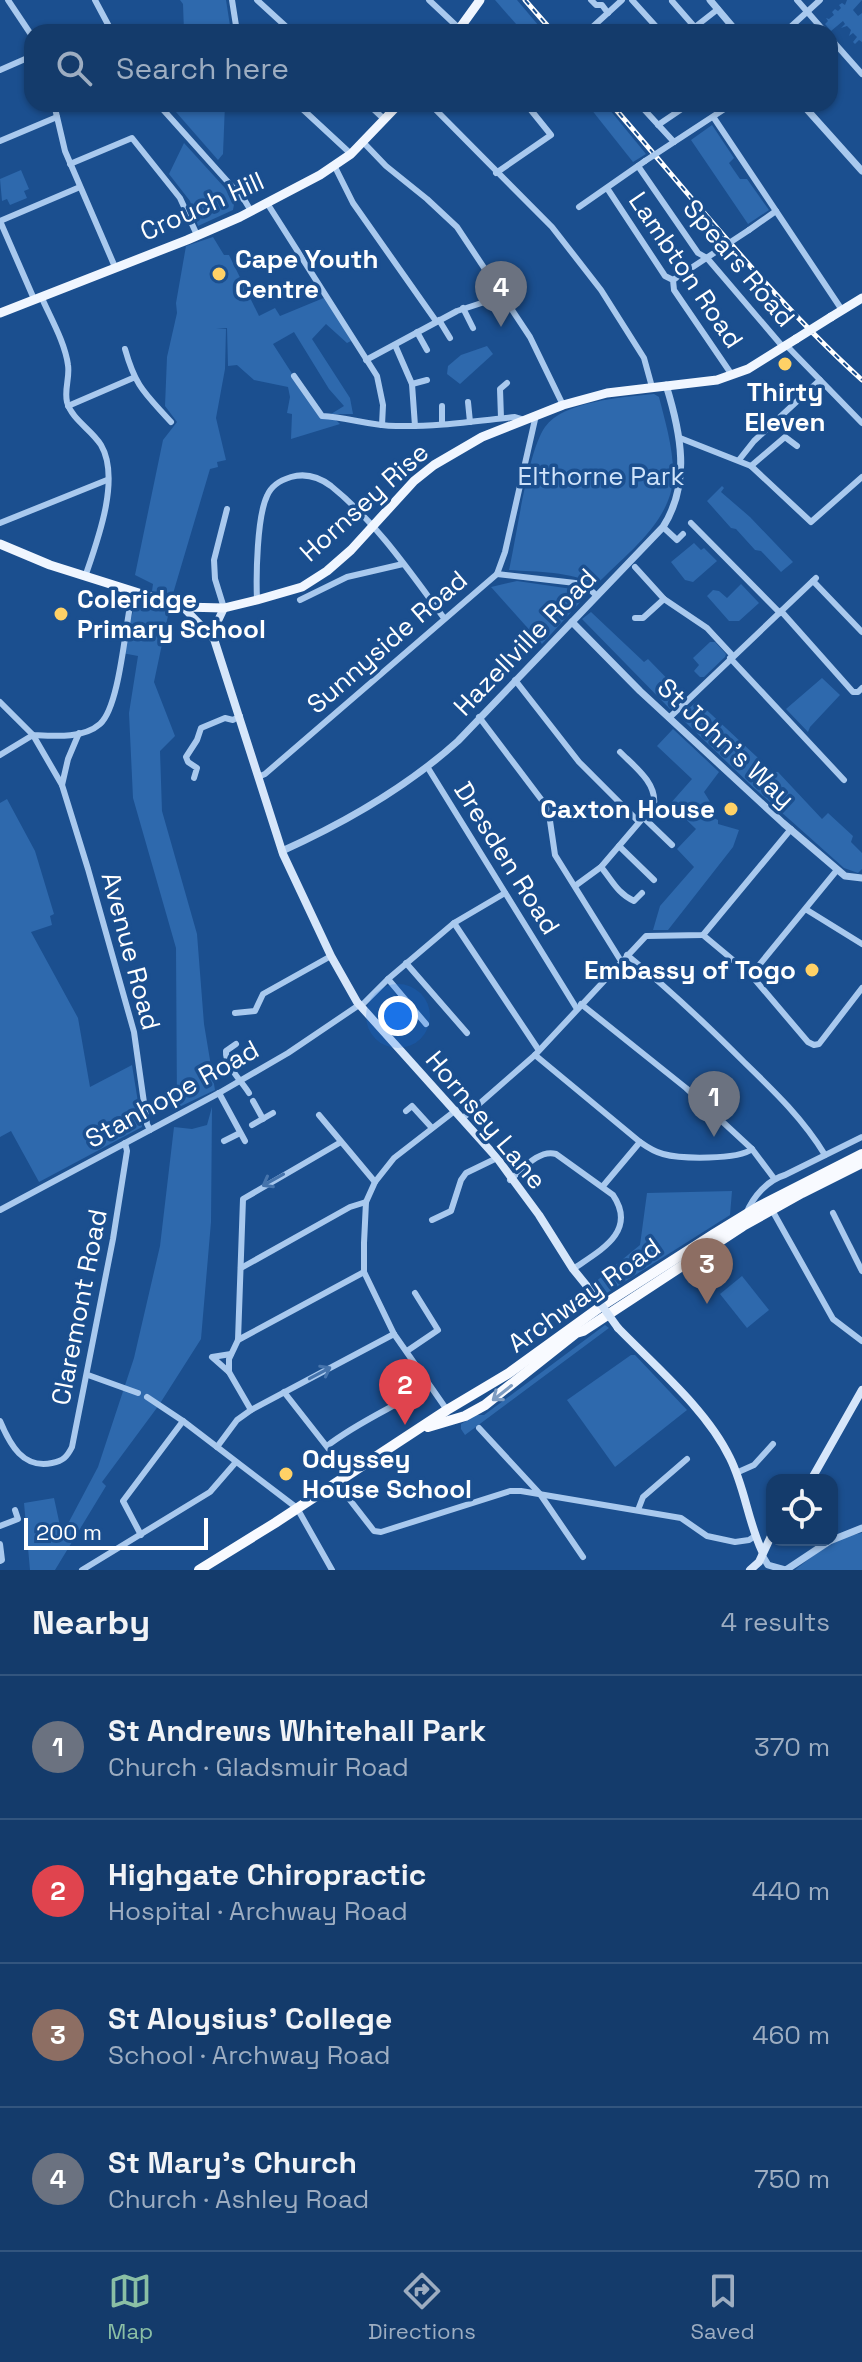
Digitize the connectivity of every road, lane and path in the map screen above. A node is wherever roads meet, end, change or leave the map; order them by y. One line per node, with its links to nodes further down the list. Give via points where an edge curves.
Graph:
1 (8, 0): 17 (street)
2 (95, 0): 18 (street)
3 (232, 0): 19 (street)
4 (257, 0): 20 (street)
5 (429, 0): 21 (street)
6 (480, 0): 22 (main road)
7 (591, 0): 16 (street)
8 (622, 0): 16 (street)
9 (632, 0): 24 (street)
10 (710, 0): 14 (street)
11 (797, 0): 15 (street)
12 (820, 0): 15 (street)
13 (677, 2): 25 (street)
14 (718, 9): 26 (street); 27 (street)
15 (807, 12): 28 (street); 29 (street)
16 (608, 13): 23 (street)
17 (24, 24)
18 (108, 24)
19 (236, 24)
20 (283, 24)
21 (453, 24)
22 (465, 24)
23 (596, 24)
24 (654, 24)
25 (693, 24)
26 (703, 24)
27 (730, 24)
28 (794, 24)
29 (818, 24)
30 (838, 47): 33 (street)
31 (24, 60): 32 (street)
32 (0, 70)
33 (862, 74)
34 (56, 112): 45 (street)
35 (165, 112): 62 (street)
36 (306, 112): 52 (street)
37 (376, 112): 47 (street)
38 (392, 112): 47 (main road, Crouch Hill)
39 (438, 112): 57 (street)
40 (532, 112): 57 (street, via 551,135)
41 (646, 112): 48 (street)
42 (677, 112): 48 (street)
43 (722, 112): 46 (street)
44 (809, 112): 56 (street)
45 (57, 117): 49 (street); 53 (street)
46 (714, 118): 51 (street); 63 (street)
47 (385, 120): 50 (main road, Crouch Hill)
48 (658, 125): 51 (street)
49 (0, 141)
50 (363, 142): 52 (main road, Crouch Hill); 69 (street, via 457,227)
51 (674, 142): 54 (street, bridge)
52 (351, 154): 55 (main road, Crouch Hill)
53 (70, 164): 58 (street); 65 (street, via 132,138 180,198)
54 (638, 166): 59 (street); 66 (street, Spears Road, via 698,253)
55 (335, 167): 60 (main road, Crouch Hill); 75 (street, via 353,203)
56 (862, 171)
57 (496, 173): 92 (street, via 552,227 601,290 644,358)
58 (80, 187): 64 (street); 67 (street)
59 (607, 188): 61 (street); 68 (street, Lambton Road, via 665,276)
60 (267, 203): 62 (main road, Crouch Hill); 83 (street)
61 (579, 207)
62 (251, 211): 65 (main road, Crouch Hill)
63 (776, 211): 66 (street, bridge); 73 (street)
64 (0, 221): 70 (street)
65 (198, 235): 67 (main road, Crouch Hill)
66 (707, 258): 68 (street); 80 (street, Spears Road)
67 (115, 267): 70 (main road, Crouch Hill)
68 (673, 280): 84 (street, Lambton Road, via 674,290)
69 (503, 296): 72 (street); 94 (street)
70 (38, 298): 74 (main road, Crouch Hill); 95 (street, via 67,358)
71 (862, 298): 73 (main road, Hornsey Rise)
72 (463, 308): 75 (street); 76 (street)
73 (842, 310): 80 (main road, Hornsey Rise, bridge)
74 (0, 313)
75 (438, 321): 77 (street); 78 (street)
76 (473, 328)
77 (417, 332): 79 (street); 82 (street)
78 (450, 338)
79 (395, 345): 83 (street); 90 (street)
80 (784, 346): 84 (main road, Hornsey Rise); 88 (street, Spears Road)
81 (125, 349): 86 (street)
82 (427, 350)
83 (366, 360): 105 (street, via 382,390)
84 (732, 375): 91 (main road, Hornsey Rise)
85 (294, 376): 105 (street, via 322,416)
86 (133, 378): 95 (street); 100 (street)
87 (427, 380): 90 (street)
88 (820, 380): 102 (street, Spears Road); 108 (street)
89 (507, 383): 98 (street, via 500,389)
90 (412, 384): 104 (street)
91 (666, 385): 92 (main road, Hornsey Rise); 106 (street, Hazellville Road)
92 (652, 387): 94 (main road, Hornsey Rise)
93 (468, 402): 101 (street)
94 (563, 405): 97 (main road, Hornsey Rise)
95 (68, 406): 111 (street, via 104,450)
96 (442, 406): 103 (street)
97 (536, 415): 99 (main road, Hornsey Rise); 121 (street)
98 (501, 418): 99 (street); 101 (street)
99 (520, 418): 115 (main road, Hornsey Rise, via 434,465)
100 (171, 422)
101 (470, 422): 103 (street)
102 (862, 423)
103 (442, 424): 104 (street)
104 (415, 426): 105 (street)
105 (380, 427)
106 (680, 438): 108 (street); 116 (street, Hazellville Road, via 679,491)
107 (797, 446): 109 (street, via 785,437)
108 (739, 460): 109 (street)
109 (751, 466): 110 (street, via 811,522)
110 (862, 477)
111 (107, 480): 113 (street); 122 (street, via 101,528)
112 (227, 509): 129 (street, via 214,560)
113 (0, 523)
114 (691, 523): 130 (street)
115 (373, 526): 119 (street); 126 (main road, Hornsey Rise, via 327,571 302,587); 126 (street, via 322,480 298,475 283,479 267,496 261,518)
116 (663, 527): 117 (street, via 677,540); 124 (street, Hazellville Road)
117 (683, 534)
118 (0, 544): 122 (main road)
119 (403, 564): 127 (street, via 347,577); 131 (street)
120 (635, 567): 125 (street)
121 (497, 574): 124 (street, Sunnyside Road, via 584,584); 131 (street, Sunnyside Road)
122 (85, 577): 128 (main road)
123 (132, 596): 143 (street, via 111,705 100,724)
124 (597, 596): 133 (street, Hazellville Road)
125 (664, 599): 132 (street, via 643,618); 136 (street, via 707,628)
126 (257, 600): 129 (main road, Hornsey Rise)
127 (300, 600)
128 (188, 608): 129 (main road, Hornsey Rise); 135 (main road, Hornsey Lane)
129 (224, 608): 135 (main road)
130 (781, 612): 134 (street, via 814,580); 136 (street); 138 (street, via 853,692)
131 (444, 618): 148 (street, Sunnyside Road)
132 (635, 618)
133 (572, 622): 137 (street, Hazellville Road); 142 (street, St John's Way)
134 (862, 632)
135 (214, 639): 140 (main road, Hornsey Lane)
136 (732, 657): 142 (street); 150 (street)
137 (515, 680): 141 (street, Hazellville Road); 152 (street, via 579,762)
138 (860, 690)
139 (0, 702): 144 (street, Avenue Road)
140 (240, 716): 148 (main road, Hornsey Lane); 149 (street, via 201,728 186,757 197,768)
141 (479, 717): 147 (street, Hazellville Road); 161 (street, via 544,803 555,855)
142 (669, 718): 153 (street, St John's Way)
143 (79, 733): 144 (street); 151 (street)
144 (33, 735): 146 (street); 151 (street, Avenue Road)
145 (620, 752): 152 (street, via 653,791 654,805)
146 (0, 755)
147 (428, 768): 156 (street, Hazellville Road, via 320,834); 162 (street, Dresden Road)
148 (258, 777): 156 (main road, Hornsey Lane)
149 (194, 778)
150 (844, 780)
151 (62, 785): 194 (street, Avenue Road, via 132,1026)
152 (642, 820): 154 (street); 155 (street)
153 (791, 829): 158 (street, St John's Way); 166 (street)
154 (672, 845)
155 (619, 846): 157 (street); 160 (street)
156 (282, 851): 169 (main road, Hornsey Lane)
157 (601, 867): 161 (street); 163 (street, via 629,900)
158 (837, 870): 159 (street, St John's Way); 164 (street)
159 (862, 878)
160 (654, 880)
161 (575, 886): 170 (street)
162 (505, 893): 165 (street, Stanhope Road); 176 (street, Dresden Road)
163 (642, 893)
164 (807, 910): 167 (street); 172 (street)
165 (454, 923): 171 (street, Stanhope Road); 181 (street)
166 (703, 935): 168 (street, via 649,935); 172 (street)
167 (862, 944)
168 (627, 955): 170 (street); 204 (street, via 791,1108)
169 (331, 956): 175 (main road, Hornsey Lane); 177 (street, via 263,994 255,1011)
170 (621, 961): 176 (street)
171 (406, 963): 173 (street, Stanhope Road); 179 (street)
172 (751, 975): 174 (street, via 814,1045)
173 (388, 979): 175 (street, Stanhope Road); 178 (street)
174 (862, 988)
175 (360, 1006): 182 (street, Stanhope Road); 186 (main road, Hornsey Lane)
176 (579, 1006): 181 (street); 202 (street, Dresden Road, via 686,1088)
177 (235, 1013)
178 (426, 1024)
179 (467, 1033)
180 (236, 1044): 182 (street, via 225,1056)
181 (536, 1052): 190 (street); 200 (street)
182 (241, 1080): 183 (street, Stanhope Road); 184 (street)
183 (219, 1093): 194 (street, Stanhope Road); 195 (street)
184 (249, 1093)
185 (253, 1101): 191 (street)
186 (456, 1110): 190 (main road, Hornsey Lane); 193 (street)
187 (406, 1111): 193 (street, via 412,1106)
188 (273, 1113): 191 (street)
189 (319, 1115): 199 (street)
190 (463, 1118): 205 (main road, Hornsey Lane)
191 (263, 1119): 192 (street)
192 (252, 1125)
193 (432, 1128): 209 (street, via 394,1158)
194 (150, 1130): 201 (street, Stanhope Road)
195 (240, 1133): 197 (street); 198 (street)
196 (862, 1137): 204 (street)
197 (224, 1141)
198 (245, 1141)
199 (341, 1142): 209 (street); 218 (street, one-way to 218, via 244,1196)
200 (640, 1142): 202 (street, via 676,1156 736,1156); 211 (street)
201 (125, 1143): 213 (street, Stanhope Road); 229 (street, Claremont Road)
202 (752, 1149): 207 (street, Dresden Road)
203 (862, 1154): 210 (highway, Archway Road)
204 (825, 1155): 207 (street)
205 (497, 1158): 208 (main road, Hornsey Lane); 217 (street, via 466,1173 455,1206)
206 (862, 1163): 210 (highway, via 826,1187 815,1191)
207 (773, 1177): 216 (street)
208 (510, 1180): 211 (street, via 549,1152); 219 (main road, Hornsey Lane)
209 (375, 1182): 212 (street)
210 (810, 1184): 214 (highway, Archway Road); 216 (highway, Archway Road)
211 (603, 1186): 219 (street, via 619,1204 619,1229 614,1239)
212 (366, 1202): 218 (street); 221 (street)
213 (0, 1210)
214 (772, 1210): 225 (street, via 833,1319); 240 (highway, Archway Road, one-way to 240, via 583,1331 475,1411)
215 (833, 1213): 220 (street)
216 (746, 1214): 236 (highway, Archway Road)
217 (432, 1220)
218 (241, 1268): 224 (street)
219 (573, 1269): 247 (main road, Hornsey Lane, bridge, via 618,1328 703,1417)
220 (862, 1271)
221 (364, 1272): 223 (street); 224 (street)
222 (415, 1293): 226 (street, via 438,1330)
223 (394, 1334): 226 (street); 232 (street, one-way to 223)
224 (238, 1340): 227 (street)
225 (862, 1341)
226 (407, 1351): 230 (street)
227 (231, 1354): 228 (street); 228 (street, via 212,1357)
228 (229, 1372): 235 (street)
229 (88, 1375): 233 (street); 237 (street, Claremont Road, via 65,1459 33,1463 18,1454)
230 (429, 1385): 236 (street); 242 (street)
231 (862, 1390): 248 (main road)
232 (284, 1392): 235 (street); 242 (street)
233 (138, 1393)
234 (147, 1397): 238 (street)
235 (251, 1410): 243 (street)
236 (447, 1410): 240 (highway, Archway Road)
237 (0, 1421)
238 (183, 1421): 243 (street); 256 (street, via 123,1501)
239 (479, 1428): 250 (street)
240 (418, 1429): 249 (highway, Archway Road)
241 (773, 1444): 247 (street, via 754,1465)
242 (327, 1446): 246 (street)
243 (217, 1447): 245 (street)
244 (687, 1459): 253 (street, via 643,1497)
245 (236, 1462): 251 (street); 256 (street, via 210,1492)
246 (342, 1466)
247 (736, 1473): 257 (main road, Hornsey Lane)
248 (814, 1474)
249 (336, 1482): 250 (street, via 369,1528 381,1532 510,1491); 251 (highway, Archway Road)
250 (540, 1494): 253 (street); 263 (street)
251 (297, 1508): 267 (highway, Archway Road); 268 (street)
252 (15, 1510): 254 (street, via 18,1519)
253 (638, 1510): 257 (street, via 681,1518 707,1536 735,1542)
254 (0, 1526)
255 (862, 1528): 258 (street)
256 (141, 1535): 266 (street)
257 (755, 1536): 262 (main road, Hornsey Lane)
258 (838, 1538)
259 (0, 1544): 264 (street)
260 (766, 1545): 262 (main road)
261 (823, 1546): 262 (street, via 786,1570 768,1565)
262 (762, 1552): 265 (main road)
263 (583, 1557)
264 (0, 1561)
265 (750, 1569)
266 (82, 1570)
267 (199, 1570)
268 (332, 1570)

